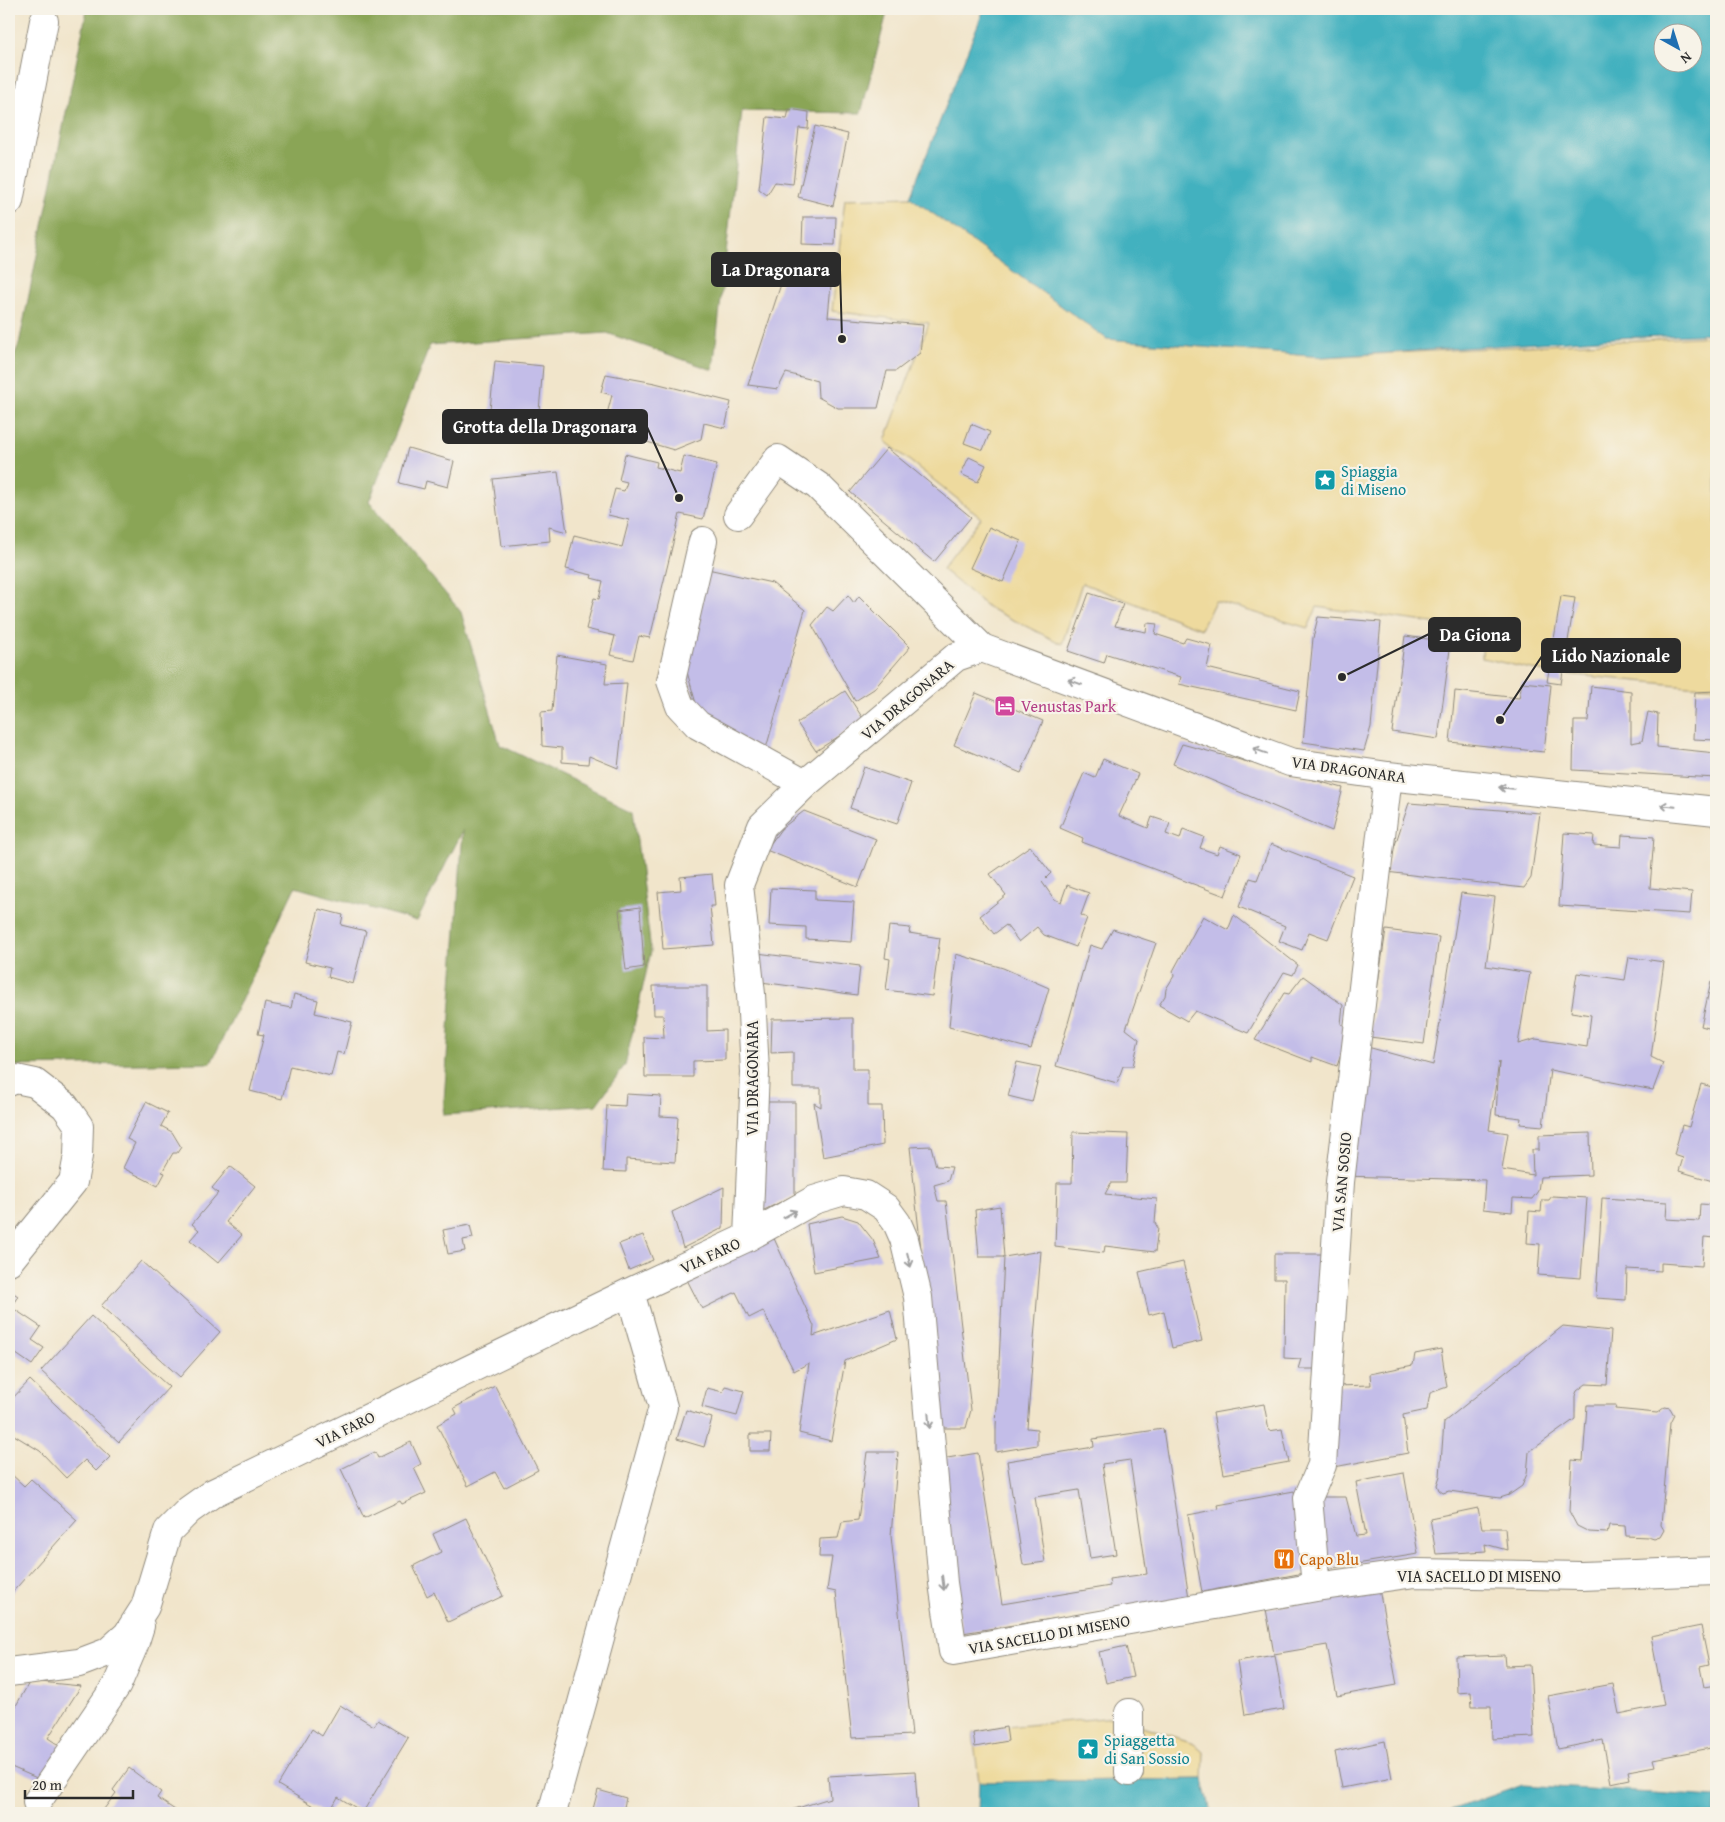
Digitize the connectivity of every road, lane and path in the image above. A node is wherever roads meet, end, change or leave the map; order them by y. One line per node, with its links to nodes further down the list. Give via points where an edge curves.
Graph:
1 (44, 21): 2 (street)
2 (9, 201)
3 (738, 515): 5 (street, via 778,459 818,486)
4 (703, 542): 7 (street, via 671,681 680,706 698,725)
5 (982, 648): 6 (street, VIA DRAGONARA, one-way to 5, via 1290,762); 7 (street, VIA DRAGONARA, via 956,657)
6 (1388, 776): 8 (street, VIA DRAGONARA, one-way to 6); 14 (street, VIA SAN SOSIO, via 1340,1182 1322,1465 1308,1498)
7 (804, 784): 10 (street, VIA DRAGONARA, via 762,826 738,885 756,1072)
8 (1716, 811)
9 (9, 1082): 11 (street, via 16,1079 35,1083 65,1106 79,1126 73,1182)
10 (748, 1237): 12 (street, VIA FARO); 14 (street, VIA SACELLO DI MISENO, one-way to 14, via 814,1200 844,1190 866,1195 886,1208 897,1223 918,1297 943,1583 953,1651)
11 (9, 1261)
12 (630, 1292): 15 (street, VIA FARO, via 213,1493 168,1531); 20 (street, via 663,1407)
13 (1716, 1571): 14 (street, VIA SACELLO DI MISENO, via 1581,1576 1415,1573)
14 (1316, 1587)
15 (145, 1608): 16 (street, VIA FARO, via 127,1635 108,1652 79,1663); 19 (street, via 117,1686)
16 (9, 1672)
17 (1129, 1713): 18 (street)
18 (1129, 1772)
19 (37, 1802)
20 (552, 1813)

